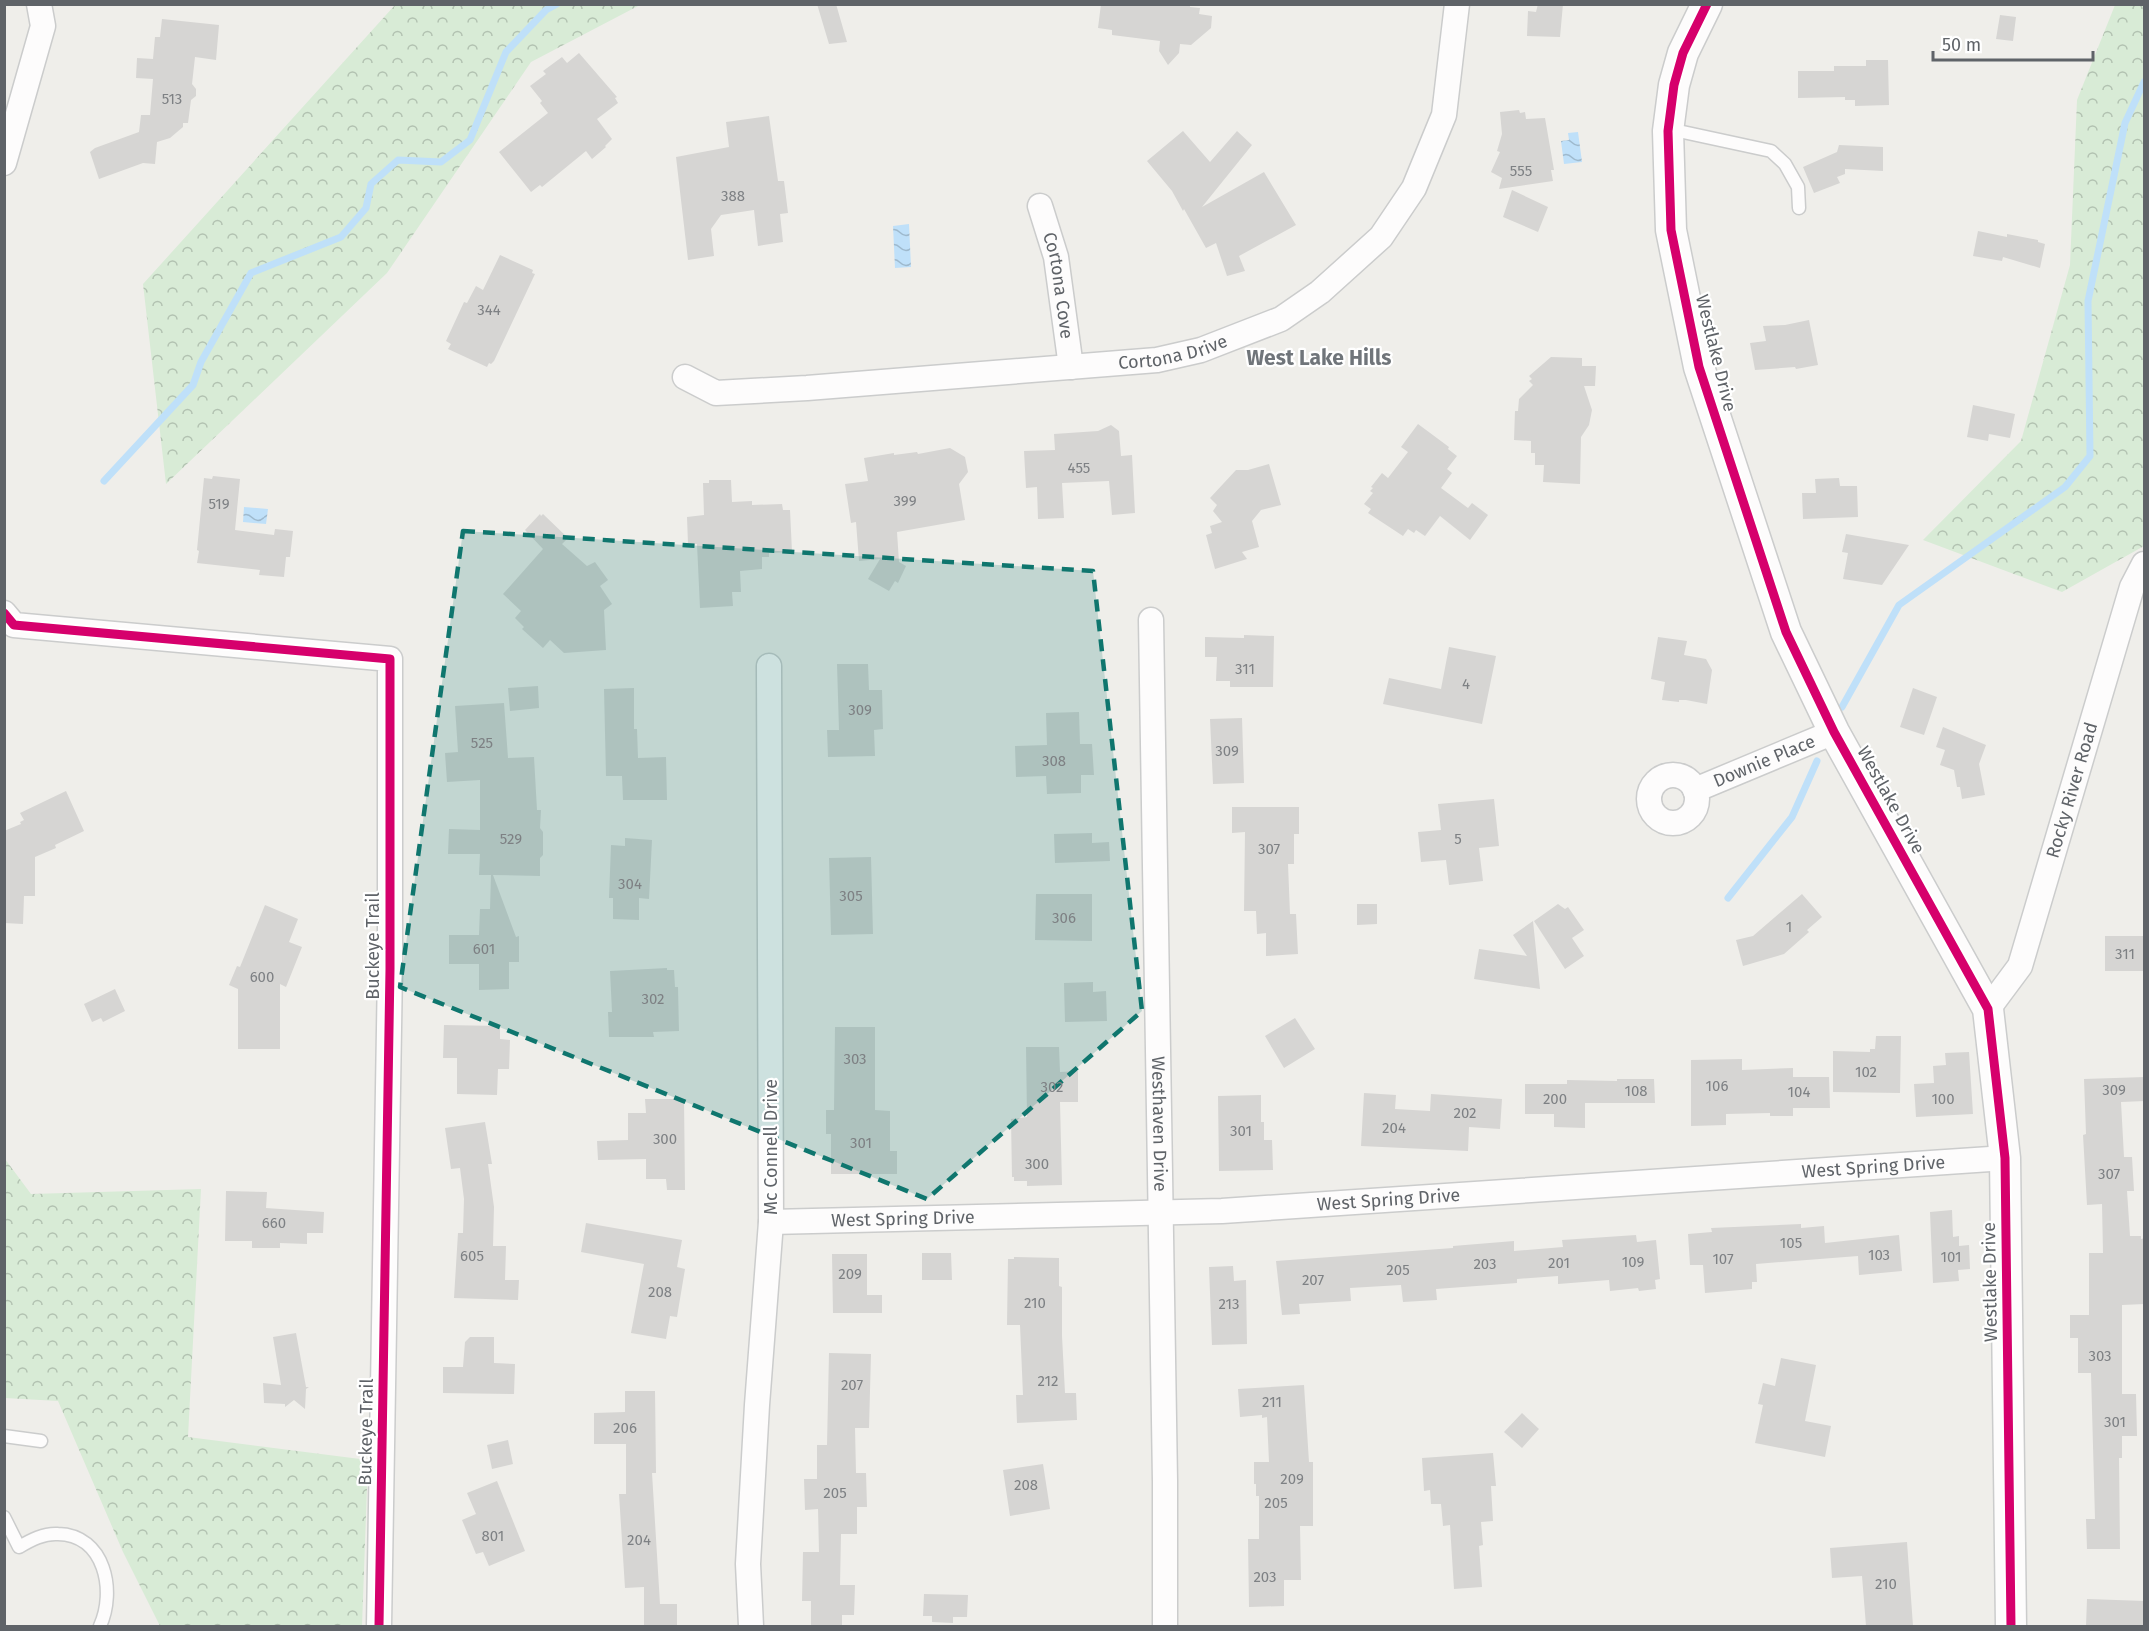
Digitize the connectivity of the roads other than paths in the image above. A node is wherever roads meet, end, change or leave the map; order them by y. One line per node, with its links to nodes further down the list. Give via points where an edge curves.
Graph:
1 (39, 4): 5 (street, via 43,26)
2 (1457, 4): 8 (street, Cortona Drive, via 1444,115 1414,188 1381,237 1320,292 1276,321 1202,350 1157,360)
3 (1707, 4): 4 (street, Westlake Drive, via 1683,53)
4 (1668, 129): 7 (lane, via 1771,151 1785,164 1798,186); 14 (street, Westlake Drive, via 1671,230 1700,367 1786,632)
5 (4, 163)
6 (1040, 206): 8 (street, Cortona Cove, via 1056,256)
7 (1799, 208)
8 (1071, 367): 9 (street, Cortona Drive, via 716,393)
9 (685, 377)
10 (2145, 564): 16 (street, Rocky River Road, via 2132,587 2020,966)
11 (4, 613): 24 (street, Buckeye Trail, via 14,625 390,659 390,969)
12 (1151, 620): 18 (street, Westhaven Drive)
13 (770, 666): 19 (street, Mc Connell Drive)
14 (1834, 732): 15 (street, Downie Place); 16 (street, Westlake Drive)
15 (1695, 790)
16 (1988, 1009): 17 (street, Westlake Drive)
17 (2005, 1158): 18 (street, West Spring Drive); 27 (street, Westlake Drive)
18 (1160, 1214): 19 (street, West Spring Drive); 26 (street, Westhaven Drive)
19 (771, 1222): 25 (street, Mc Connell Drive, via 748,1564)
20 (4, 1436): 21 (lane)
21 (41, 1442)
22 (4, 1517): 23 (lane, via 19,1546 57,1534 76,1538 93,1550 107,1581)
23 (100, 1626)
24 (379, 1626)
25 (751, 1626)
26 (1165, 1626)
27 (2011, 1626)

